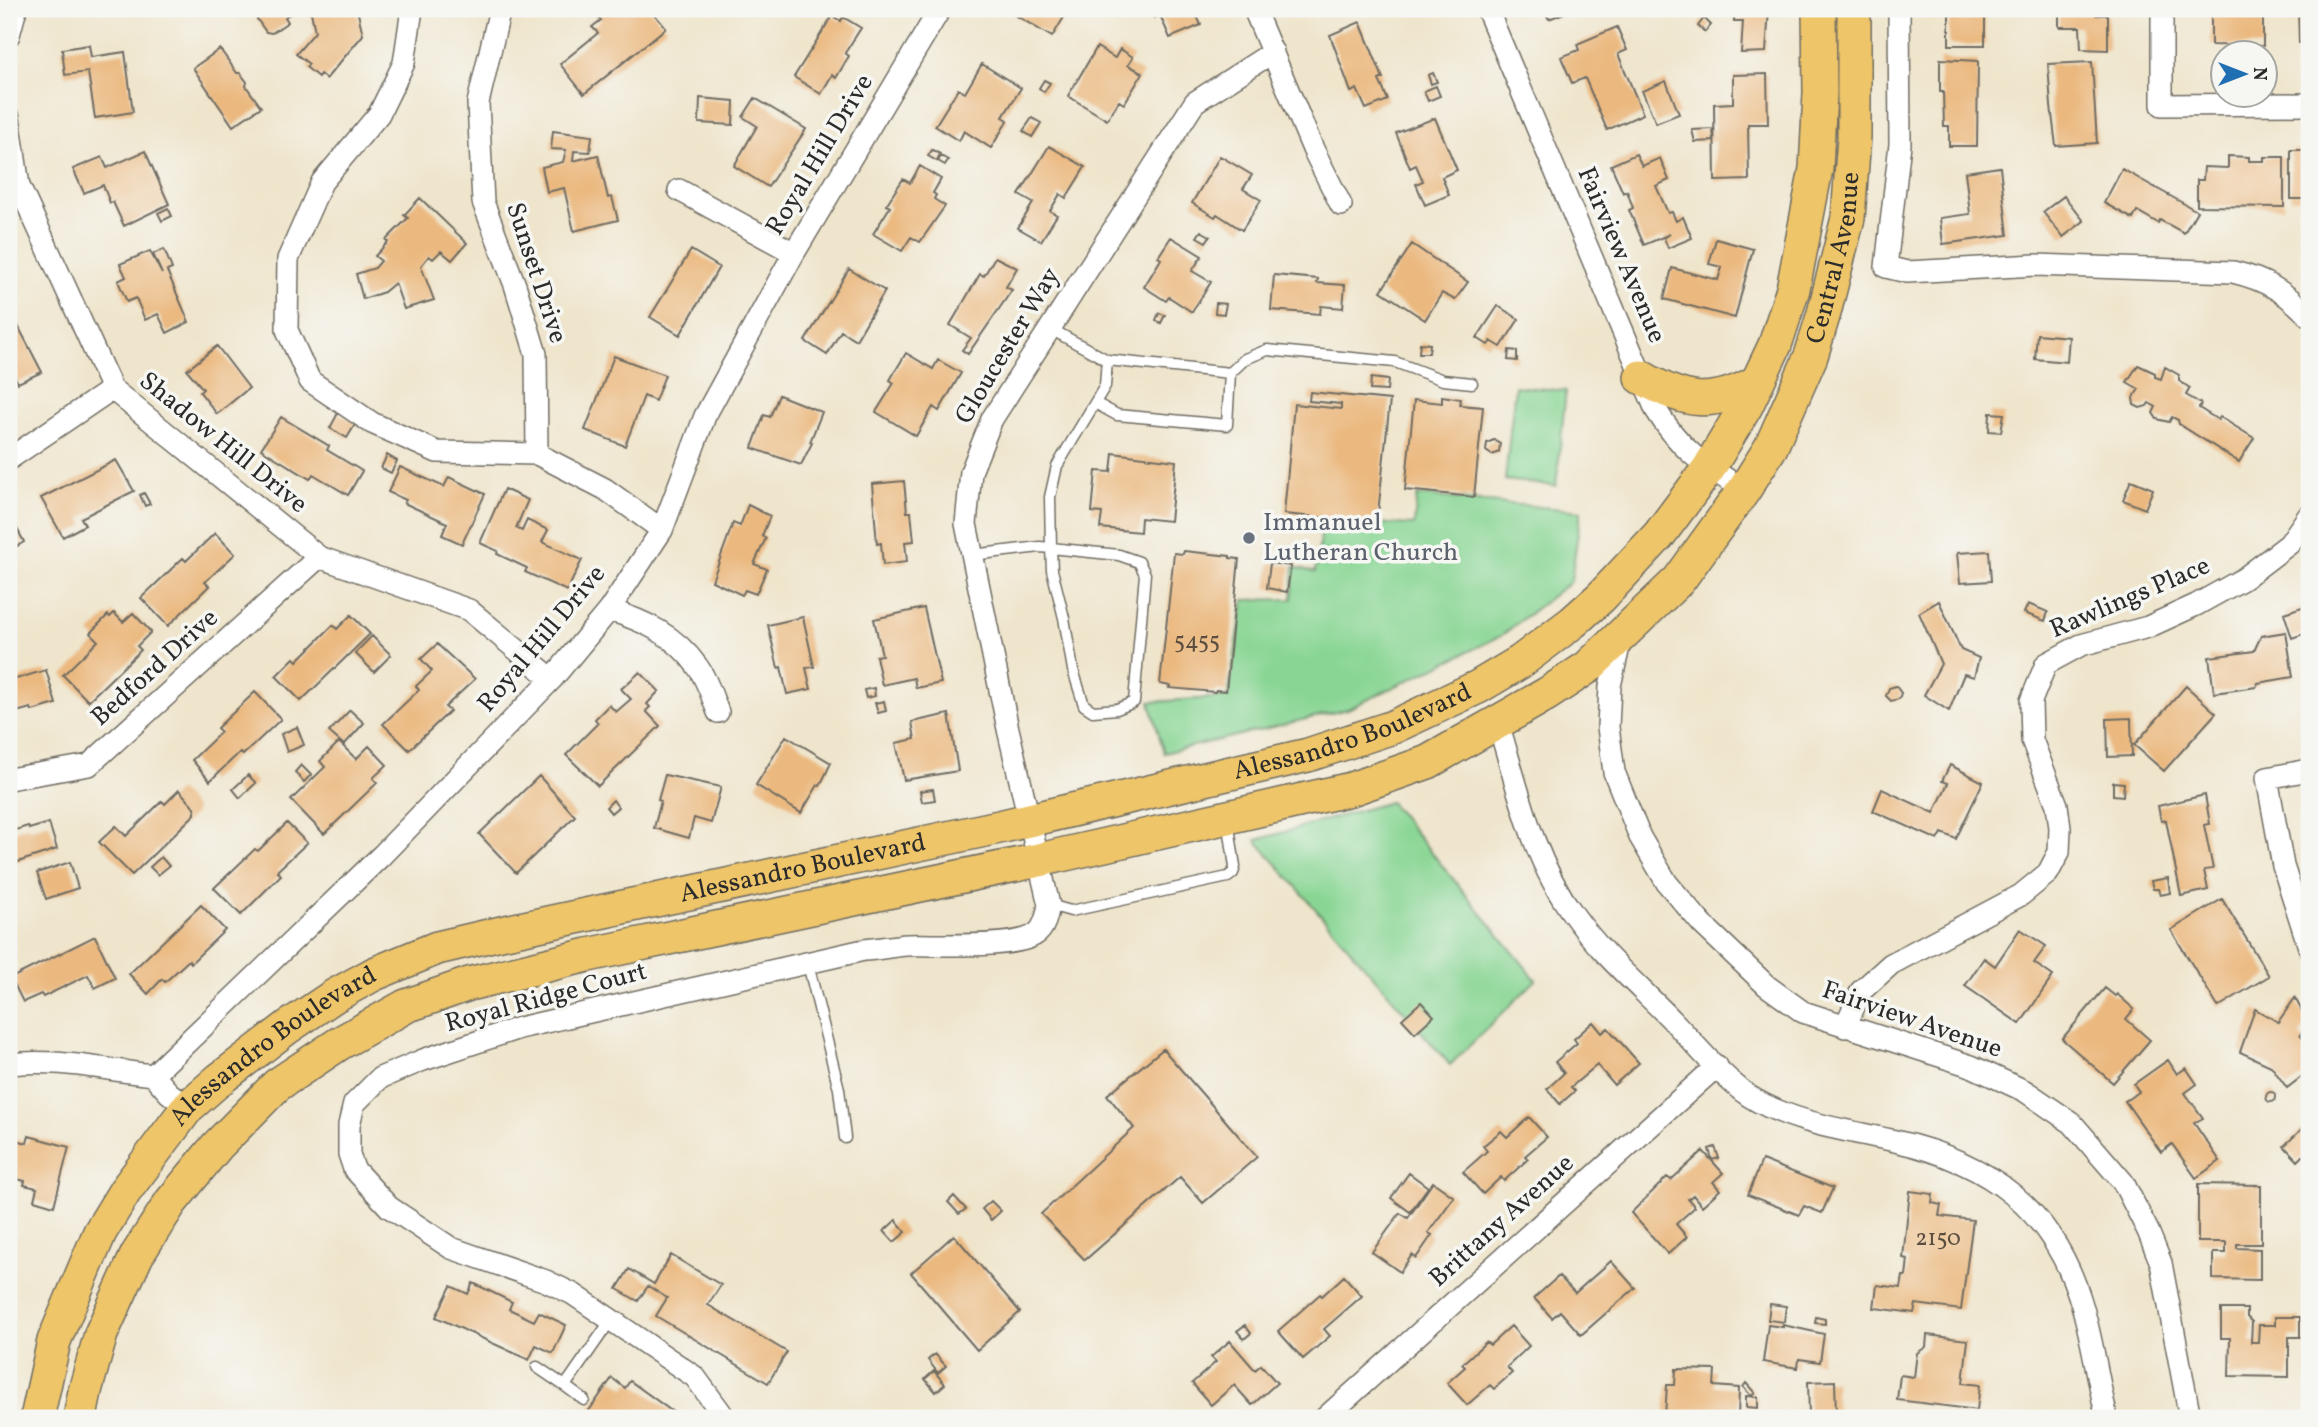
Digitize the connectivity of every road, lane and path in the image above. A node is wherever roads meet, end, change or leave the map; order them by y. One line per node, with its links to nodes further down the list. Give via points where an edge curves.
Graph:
1 (16, 9): 11 (street)
2 (412, 9): 27 (street, via 404,63 384,104 322,183 288,259 287,330 310,381 372,423 437,452)
3 (500, 9): 27 (street, Sunset Drive, via 478,103 482,202 536,354)
4 (1254, 9): 12 (street)
5 (1488, 9): 22 (street, Fairview Avenue)
6 (1819, 9): 23 (main road, Central Avenue, via 1816,169 1793,289)
7 (1854, 9): 30 (main road, Central Avenue, via 1854,137 1848,218 1811,356 1771,447)
8 (1899, 9): 18 (street, via 1900,144 1886,267 1907,272 2036,265 2233,272 2256,277 2284,292)
9 (2162, 9): 13 (street, via 2162,105)
10 (935, 10): 17 (street, Royal Hill Drive)
11 (9, 35)
12 (1273, 52): 16 (street); 19 (street, Gloucester Way, via 1195,102)
13 (2309, 104)
14 (9, 118): 25 (street, Shadow Hill Drive, via 19,186)
15 (679, 190): 17 (street)
16 (1342, 205)
17 (794, 253): 32 (street, Royal Hill Drive, via 705,416)
18 (2309, 316)
19 (1049, 328): 20 (lane); 34 (street, Gloucester Way, via 992,419 971,472 966,524)
20 (1107, 360): 21 (lane); 26 (lane, via 1105,386)
21 (1230, 373): 24 (lane, via 1245,359 1267,350 1395,362 1443,380); 26 (lane, via 1227,425 1117,415)
22 (1641, 377): 23 (main road, via 1676,395 1705,400 1740,392); 29 (street, Fairview Avenue, via 1672,436)
23 (1757, 382): 29 (main road, Central Avenue)
24 (1472, 383)
25 (112, 389): 28 (street); 35 (street, Shadow Hill Drive)
26 (1095, 403): 33 (lane, via 1057,466 1050,497)
27 (537, 454): 32 (street, via 605,489)
28 (9, 459)
29 (1709, 468): 30 (street, Fairview Avenue); 36 (main road, Alessandro Boulevard, via 1659,535)
30 (1744, 490): 38 (main road, Alessandro Boulevard, via 1679,580)
31 (2309, 515): 51 (street, Rawlings Place, via 2289,544 2243,579 2148,627 2081,645 2046,664 2031,701 2032,740 2057,805 2060,828 2059,852 2048,873 2021,895 1891,964 1861,990)
32 (662, 530): 37 (street, Royal Hill Drive)
33 (1051, 548): 33 (lane, via 1073,670 1084,705 1093,711 1134,702 1144,574 1139,562 1119,555); 34 (lane)
34 (972, 555): 45 (street, Gloucester Way)
35 (319, 557): 39 (street, Shadow Hill Drive, via 469,610); 43 (street, Bedford Drive, via 89,765)
36 (1601, 597): 41 (main road, via 1588,632 1511,689 1501,701); 45 (main road, Alessandro Boulevard, via 1520,662 1393,727 1308,755)
37 (610, 610): 39 (street, Royal Hill Drive); 40 (street, via 674,639 699,668)
38 (1621, 637): 41 (main road, Alessandro Boulevard, via 1588,667); 51 (street, Fairview Avenue, via 1610,685 1608,727 1614,772 1640,837 1667,883 1693,914 1767,986 1803,1012)
39 (552, 679): 54 (street, Royal Hill Drive, via 382,855)
40 (718, 712)
41 (1498, 723): 44 (main road, Alessandro Boulevard, via 1428,762 1394,775); 53 (street, via 1534,838 1572,914)
42 (2309, 770): 48 (street, via 2267,778 2283,866)
43 (9, 779)
44 (1228, 817): 46 (main road, Alessandro Boulevard); 47 (lane, via 1235,867 1228,877 1071,911)
45 (1029, 820): 46 (street, Gloucester Way); 55 (main road, Alessandro Boulevard, via 437,948 334,996)
46 (1039, 860): 47 (street); 50 (main road, Alessandro Boulevard, via 601,952 469,984)
47 (1049, 905): 49 (street, Royal Ridge Court, via 1045,923 1036,934 1020,940 864,950)
48 (2309, 947)
49 (808, 964): 56 (lane, via 839,1089); 58 (street, Royal Ridge Court, via 519,1028 380,1077 354,1104 349,1125 354,1170 389,1208 451,1248 546,1281)
50 (381, 1019): 55 (main road, via 346,1021 276,1063 243,1090 213,1104); 57 (main road, Alessandro Boulevard, via 277,1085 178,1193)
51 (1845, 1027): 67 (street, Fairview Avenue, via 1971,1066 2025,1091 2073,1123 2123,1182 2157,1253)
52 (9, 1064): 54 (street, via 58,1063)
53 (1717, 1066): 65 (street, Brittany Avenue); 66 (street, via 1749,1096 1795,1117 1928,1148 1967,1163 2013,1194 2045,1225 2065,1261 2082,1304)
54 (153, 1074): 55 (street)
55 (188, 1107): 57 (main road, via 192,1122 189,1143 156,1192); 62 (main road, Alessandro Boulevard, via 100,1232 54,1341)
56 (845, 1138)
57 (137, 1255): 63 (main road, Alessandro Boulevard, via 101,1334)
58 (611, 1320): 60 (lane); 64 (street, Royal Ridge Court, via 695,1377)
59 (537, 1367): 60 (lane)
60 (565, 1386): 61 (lane)
61 (584, 1400)
62 (37, 1418)
63 (80, 1418)
64 (725, 1418)
65 (1325, 1418)
66 (2107, 1418)
67 (2190, 1418)

